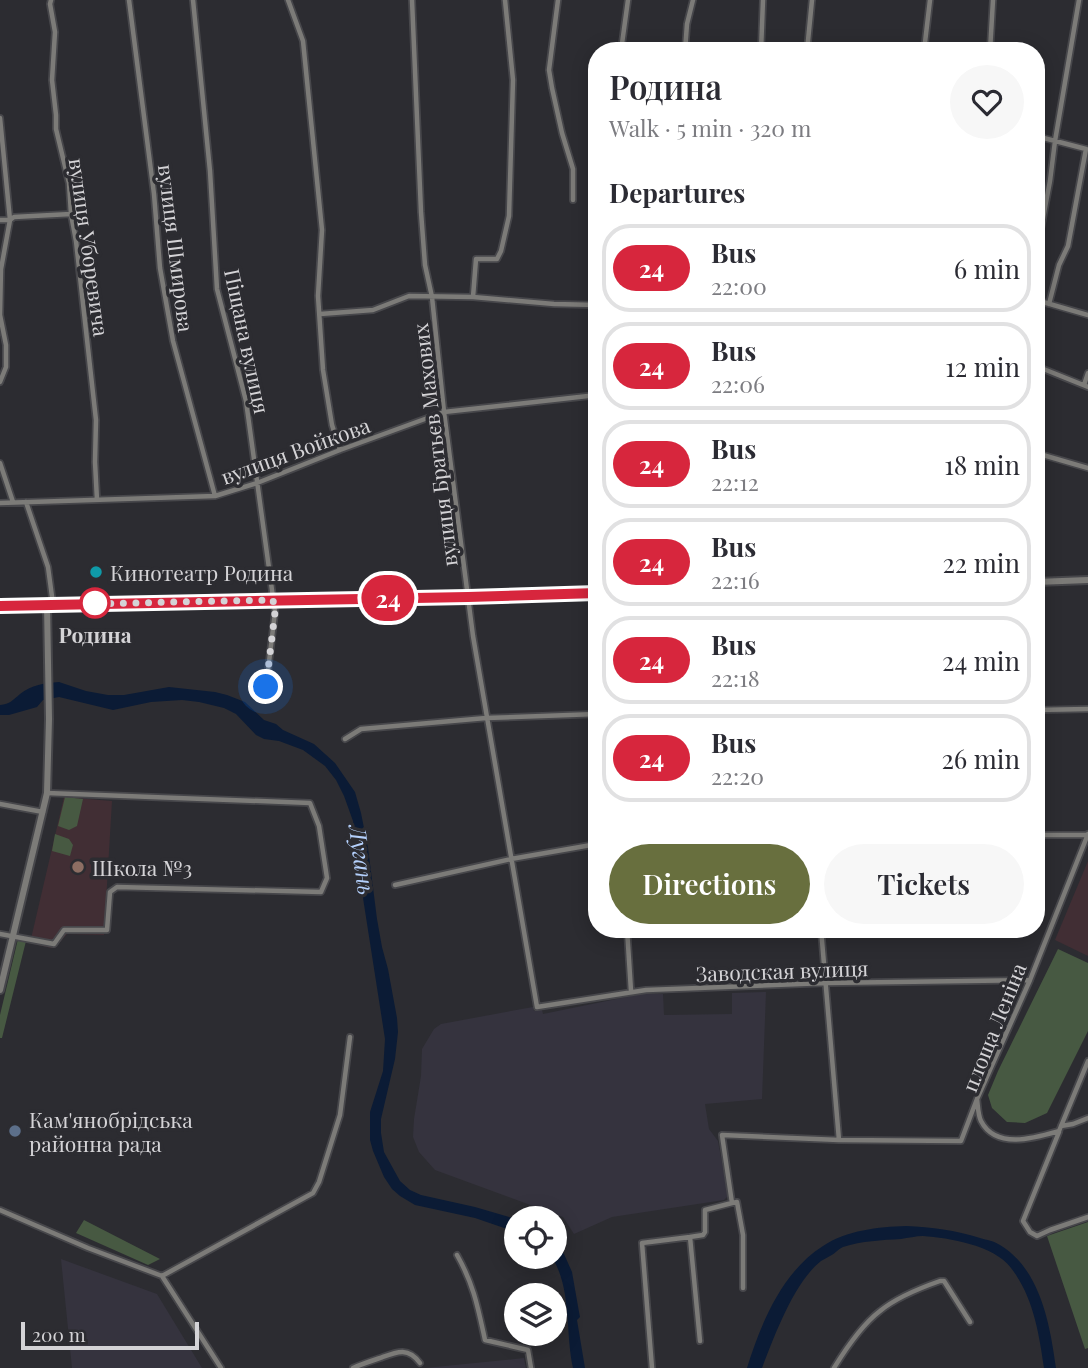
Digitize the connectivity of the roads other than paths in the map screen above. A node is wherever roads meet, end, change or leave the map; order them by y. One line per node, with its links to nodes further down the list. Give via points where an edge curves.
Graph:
1 (51, 0): 27 (street, вулиця Уборевича, via 56,129)
2 (129, 0): 48 (street, вулиця Шмирова, via 162,280 173,341)
3 (193, 0): 47 (street, Піщана вулиця, via 217,289 246,401)
4 (412, 0): 30 (street, вулиця Братьєв Махових, via 421,212)
5 (505, 0): 31 (street, via 513,80 509,216 497,259 476,259)
6 (558, 0): 25 (street, via 550,70 573,169)
7 (628, 0): 15 (street)
8 (693, 0): 16 (street)
9 (763, 0): 17 (street)
10 (812, 0): 18 (street)
11 (930, 0): 19 (street)
12 (993, 0): 20 (street)
13 (1079, 0): 23 (street)
14 (290, 2): 35 (street, via 303,41 322,230)
15 (622, 42)
16 (686, 42)
17 (761, 42)
18 (808, 42)
19 (925, 42)
20 (991, 42)
21 (0, 118): 29 (street)
22 (1045, 138): 23 (street)
23 (1055, 141): 24 (street); 26 (street)
24 (1087, 148): 33 (street, via 1068,246)
25 (573, 200)
26 (1045, 208)
27 (71, 214): 29 (street); 49 (street, вулиця Уборевича, via 96,420)
28 (0, 220): 29 (street)
29 (10, 220): 39 (street, via 1,269 6,367)
30 (432, 297): 31 (street); 35 (street, via 410,296 373,310); 42 (street, вулиця Братьєв Махових)
31 (473, 297): 34 (street)
32 (1045, 303): 33 (street)
33 (1049, 304): 36 (street)
34 (588, 305)
35 (320, 314): 43 (street, via 323,370)
36 (1088, 315)
37 (1045, 370): 40 (street)
38 (1088, 373): 40 (street)
39 (0, 382)
40 (1086, 386)
41 (588, 397): 42 (street, вулиця Войкова)
42 (444, 412): 43 (street, вулиця Войкова); 56 (street, вулиця Братьєв Махових)
43 (340, 450): 47 (street, вулиця Войкова)
44 (1045, 456): 46 (street)
45 (0, 463): 50 (street)
46 (1088, 468)
47 (257, 483): 48 (street, вулиця Войкова); 57 (street, Піщана вулиця)
48 (215, 496): 49 (street, вулиця Войкова)
49 (97, 500): 51 (street, вулиця Войкова)
50 (13, 502): 51 (street, вулиця Войкова); 52 (street, вулиця Войкова)
51 (26, 502): 58 (street, via 48,567)
52 (0, 503)
53 (1088, 580): 54 (street)
54 (1045, 582)
55 (588, 593): 56 (street)
56 (468, 597): 57 (street); 64 (street, вулиця Братьєв Махових)
57 (273, 600): 58 (street); 60 (street, Піщана вулиця)
58 (50, 605): 59 (street); 66 (street)
59 (0, 606)
60 (266, 687)
61 (1088, 709): 62 (street)
62 (1045, 710)
63 (588, 714): 64 (street)
64 (486, 718): 65 (street, via 361,729); 72 (street, вулиця Братьєв Махових)
65 (345, 739)
66 (47, 793): 68 (street); 75 (street, via 310,803 319,826 327,878 321,891 117,887 110,892 107,930 64,930 54,944)
67 (0, 804): 68 (street)
68 (43, 812): 75 (street)
69 (1088, 834): 70 (street); 78 (street, площа Леніна)
70 (1045, 835)
71 (588, 846): 72 (street)
72 (511, 859): 73 (street); 82 (street, вулиця Братьєв Махових)
73 (395, 885)
74 (0, 934): 75 (street)
75 (13, 937): 80 (street)
76 (628, 938): 81 (street)
77 (822, 938): 79 (street)
78 (1030, 980): 79 (street, Заводская вулиця); 85 (street, площа Леніна)
79 (826, 983): 81 (street, Заводская вулиця); 88 (street)
80 (0, 990)
81 (631, 992): 82 (street, Заводская вулиця)
82 (537, 1007)
83 (350, 1037): 94 (street, via 340,1115 313,1193)
84 (1088, 1061): 87 (street)
85 (977, 1099): 87 (street, площа Леніна, via 980,1120 999,1138 1033,1138); 88 (street, via 961,1141)
86 (1088, 1118): 87 (street)
87 (1060, 1128): 91 (street, via 1023,1222 1037,1236)
88 (839, 1140): 89 (street, via 722,1135)
89 (732, 1203): 92 (street, via 705,1210 705,1232); 95 (street, via 737,1202 743,1235)
90 (0, 1210): 94 (street)
91 (1088, 1217)
92 (690, 1237): 97 (street); 102 (street, via 642,1243)
93 (457, 1255): 101 (street, via 475,1294 485,1340 528,1350)
94 (162, 1276): 99 (street)
95 (743, 1288)
96 (970, 1322): 103 (street, via 940,1281 882,1309)
97 (700, 1341)
98 (421, 1363): 100 (street, via 407,1352 395,1352)
99 (221, 1368)
100 (353, 1368)
101 (531, 1368)
102 (652, 1368)
103 (834, 1368)

